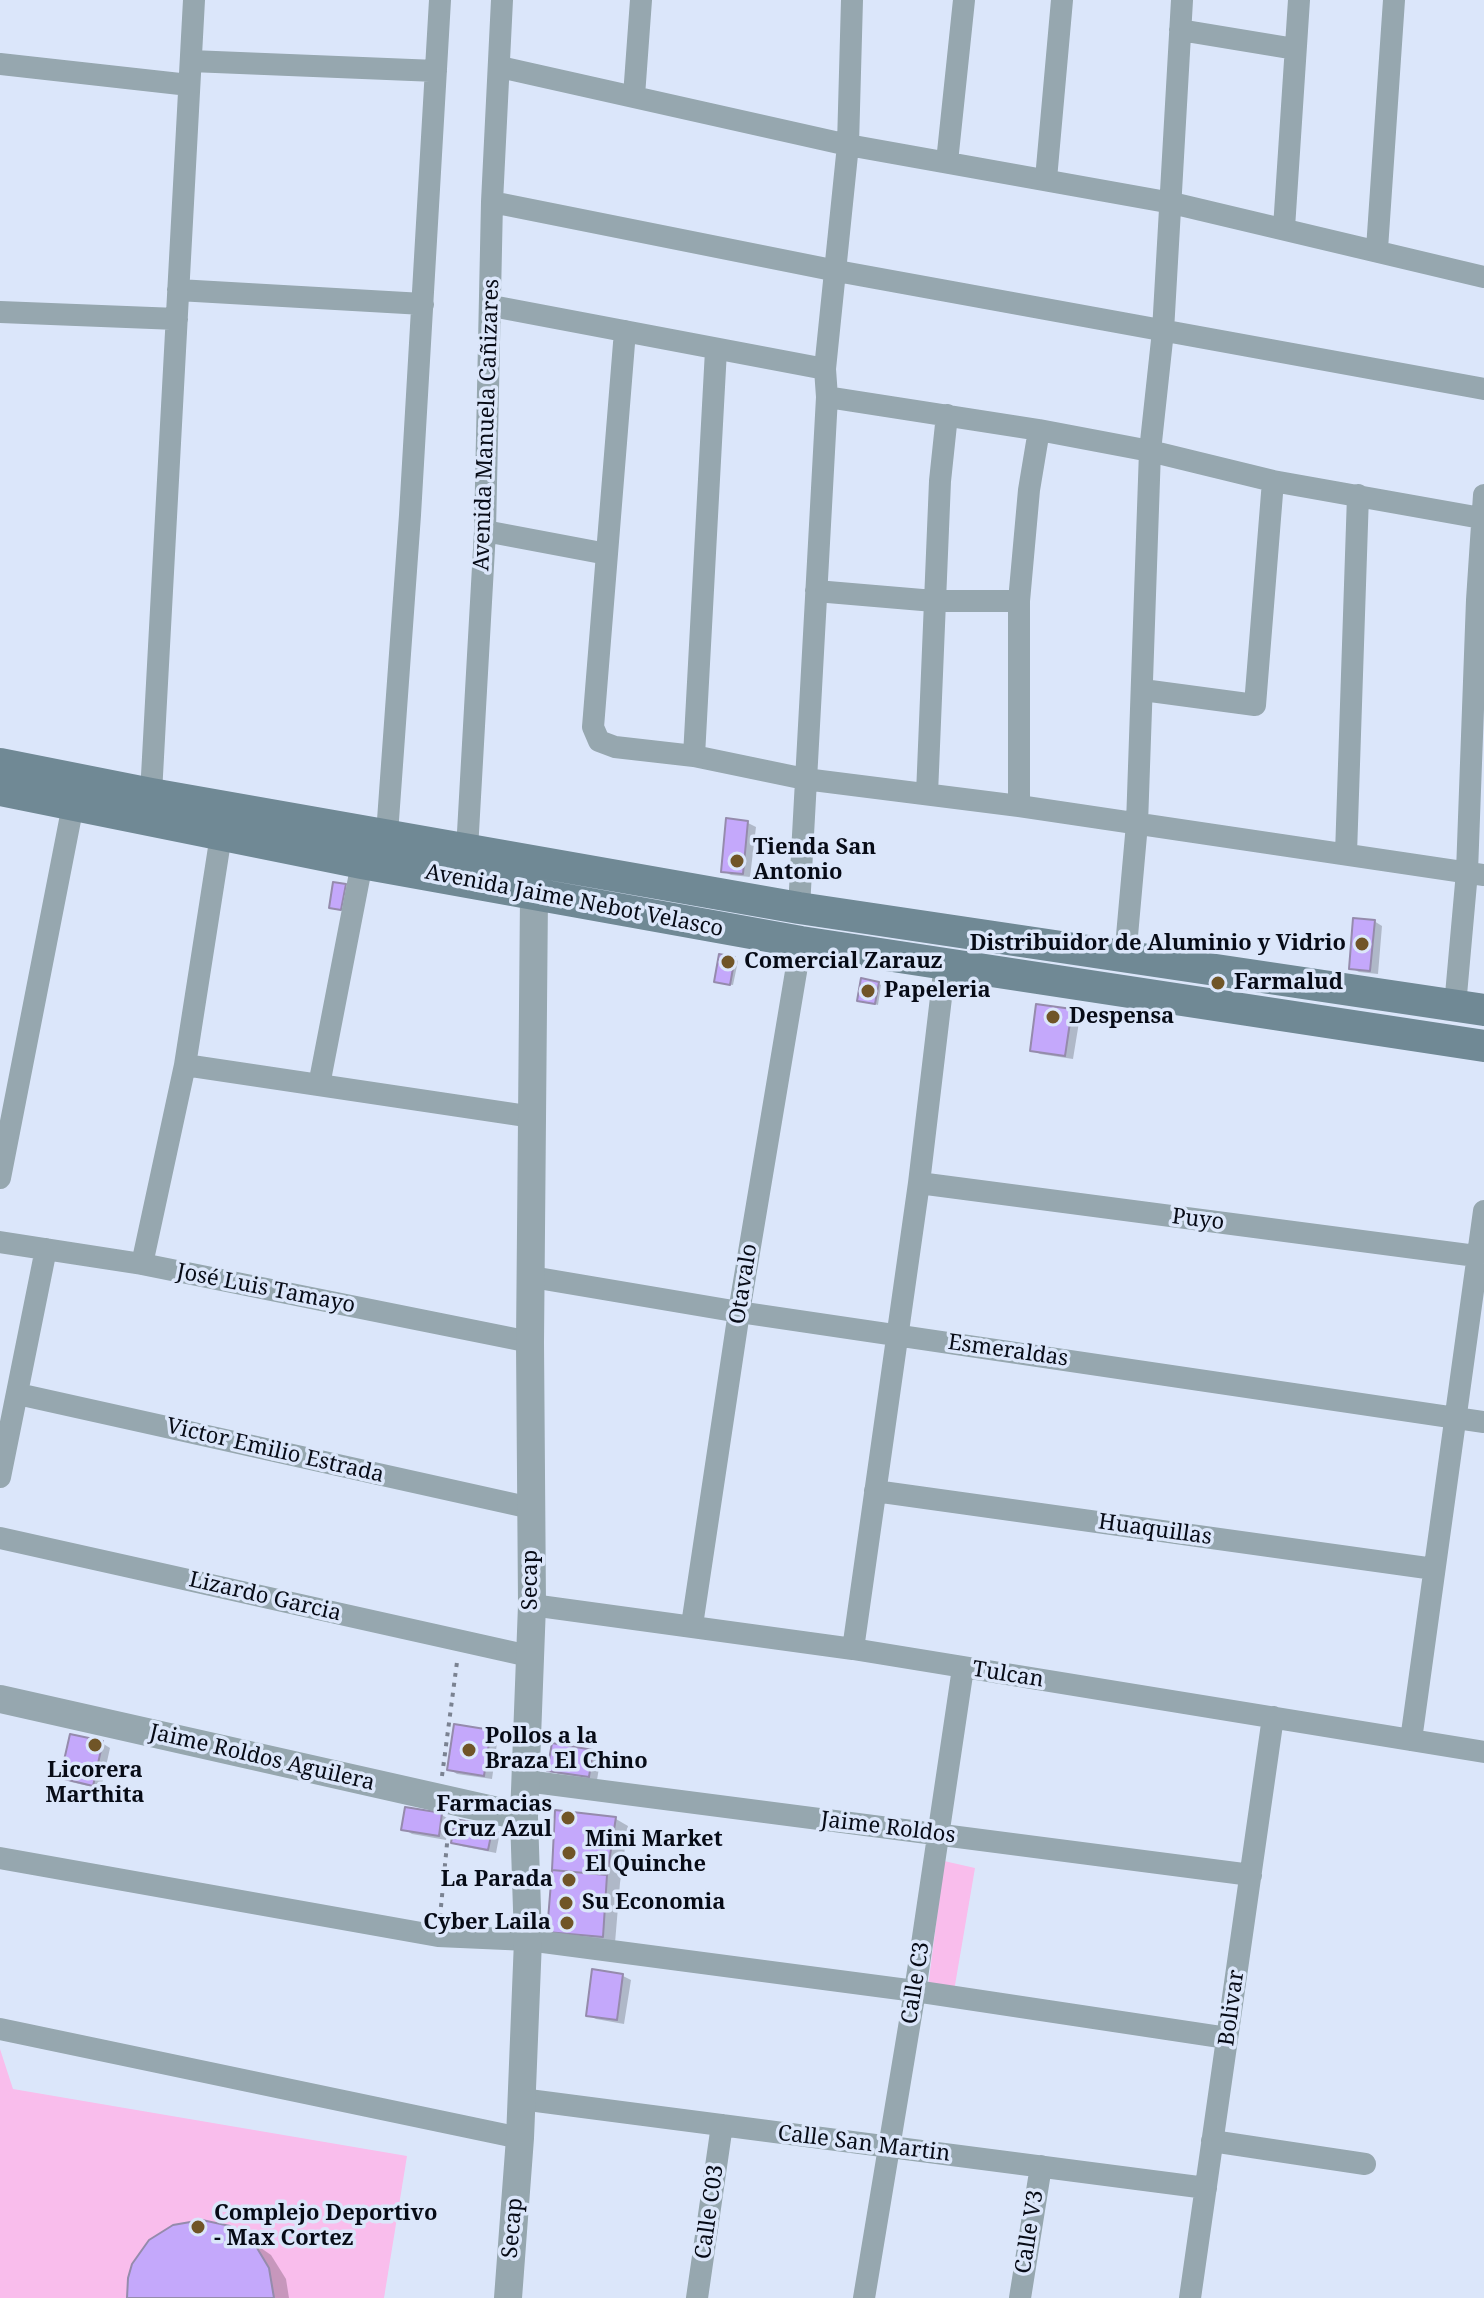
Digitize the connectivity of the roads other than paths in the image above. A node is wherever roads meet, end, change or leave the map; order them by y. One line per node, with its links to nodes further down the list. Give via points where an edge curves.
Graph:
1 (194, 0): 13 (street)
2 (440, 0): 16 (street)
3 (502, 0): 15 (street, Avenida Manuela Cañizares)
4 (641, 0): 18 (street)
5 (852, 0): 19 (street)
6 (964, 0): 20 (street)
7 (1062, 0): 21 (street)
8 (1182, 0): 11 (street)
9 (1299, 0): 12 (street)
10 (1394, 0): 25 (street)
11 (1180, 30): 12 (street); 23 (street)
12 (1295, 49): 24 (street)
13 (191, 61): 16 (street); 17 (street)
14 (0, 64): 17 (street)
15 (500, 67): 18 (street); 22 (street, Avenida Manuela Cañizares)
16 (436, 71): 29 (street)
17 (189, 85): 28 (street)
18 (634, 96): 19 (street)
19 (848, 145): 20 (street); 26 (street)
20 (947, 162): 21 (street)
21 (1046, 179): 23 (street)
22 (492, 202): 26 (street); 30 (street, Avenida Manuela Cañizares)
23 (1172, 203): 24 (street); 34 (street)
24 (1284, 228): 25 (street)
25 (1377, 249): 27 (street)
26 (837, 271): 34 (street); 36 (street)
27 (1484, 277)
28 (178, 290): 29 (street); 32 (street)
29 (423, 304): 63 (street)
30 (492, 306): 33 (street); 46 (street, Avenida Manuela Cañizares)
31 (0, 312): 32 (street)
32 (177, 319): 57 (street)
33 (625, 331): 35 (street); 47 (street)
34 (1163, 331): 37 (street); 41 (street)
35 (716, 350): 36 (street); 53 (street)
36 (825, 369): 38 (street)
37 (1484, 389)
38 (827, 397): 39 (street); 48 (street)
39 (947, 415): 40 (street); 50 (street)
40 (1039, 430): 41 (street); 51 (street)
41 (1150, 451): 42 (street); 52 (street)
42 (1273, 481): 43 (street); 52 (street, via 1255,705)
43 (1358, 495): 45 (street); 65 (street)
44 (1484, 495): 45 (street)
45 (1481, 518): 49 (street)
46 (485, 531): 47 (street); 64 (street, Avenida Manuela Cañizares)
47 (607, 554): 53 (street, via 593,727 599,741)
48 (816, 591): 50 (street); 55 (street)
49 (1480, 600): 68 (street)
50 (934, 601): 51 (street); 58 (street)
51 (1019, 601): 60 (street)
52 (1143, 690): 61 (street)
53 (694, 756): 55 (street)
54 (0, 764): 57 (main road, Avenida Jaime Nebot Velasco)
55 (805, 779): 58 (street); 70 (street)
56 (0, 790): 59 (main road, Avenida Jaime Nebot Velasco)
57 (151, 794): 63 (main road, Avenida Jaime Nebot Velasco)
58 (927, 794): 60 (street)
59 (73, 805): 62 (main road, Avenida Jaime Nebot Velasco); 79 (street)
60 (1019, 806): 61 (street)
61 (1137, 824): 65 (street); 72 (street)
62 (221, 835): 67 (main road, Avenida Jaime Nebot Velasco); 76 (street)
63 (406, 849): 64 (main road, Avenida Jaime Nebot Velasco); 67 (main road, Avenida Jaime Nebot Velasco); 69 (main road, Avenida Jaime Nebot Velasco)
64 (467, 850): 66 (main road, Avenida Jaime Nebot Velasco)
65 (1346, 854): 68 (street)
66 (541, 862): 69 (street, Secap); 70 (main road, Avenida Jaime Nebot Velasco)
67 (362, 863): 77 (street)
68 (1475, 874): 74 (street)
69 (534, 895): 71 (main road, Avenida Jaime Nebot Velasco); 78 (street, Secap)
70 (799, 908): 72 (main road, Avenida Jaime Nebot Velasco)
71 (801, 942): 73 (main road, Avenida Jaime Nebot Velasco); 87 (street, Otavalo)
72 (1125, 958): 74 (main road, Avenida Jaime Nebot Velasco)
73 (945, 964): 75 (main road, Avenida Jaime Nebot Velasco); 80 (street)
74 (1470, 1008)
75 (1484, 1046)
76 (185, 1065): 77 (street); 85 (street)
77 (319, 1085): 78 (street)
78 (533, 1117): 86 (street, Secap)
79 (0, 1178)
80 (919, 1183): 84 (street, Puyo); 88 (street)
81 (1484, 1211): 84 (street)
82 (0, 1242): 83 (street, José Luis Tamayo)
83 (46, 1249): 85 (street, José Luis Tamayo); 90 (street)
84 (1476, 1256): 91 (street)
85 (142, 1264): 89 (street, José Luis Tamayo)
86 (532, 1277): 87 (street, Esmeraldas); 89 (street, Secap)
87 (739, 1312): 88 (street, Esmeraldas); 99 (street, Otavalo)
88 (899, 1334): 91 (street, Esmeraldas); 94 (street)
89 (530, 1342): 95 (street, Secap)
90 (11, 1406): 93 (street); 95 (street, Victor Emilio Estrada)
91 (1454, 1417): 92 (street, Esmeraldas); 97 (street)
92 (1484, 1422)
93 (0, 1477)
94 (875, 1491): 97 (street, Huaquillas); 100 (street)
95 (531, 1508): 98 (street, Secap)
96 (0, 1538): 101 (street, Lizardo Garcia)
97 (1434, 1569): 105 (street)
98 (532, 1605): 99 (street, Tulcan); 101 (street, Secap)
99 (692, 1625): 100 (street, Tulcan)
100 (853, 1649): 102 (street, Tulcan)
101 (529, 1656): 107 (street, Secap)
102 (963, 1668): 104 (street, Tulcan); 109 (street, Calle C3)
103 (0, 1699): 108 (street, Jaime Roldos Aguilera)
104 (1273, 1717): 105 (street, Tulcan); 111 (street, Bolivar)
105 (1411, 1740): 106 (street, Tulcan)
106 (1484, 1752)
107 (526, 1781): 108 (street, Secap); 109 (street, Jaime Roldos)
108 (524, 1817): 112 (street, Secap)
109 (937, 1834): 111 (street, Jaime Roldos); 113 (street, Calle C3)
110 (0, 1858): 112 (street, via 438,1936)
111 (1251, 1875): 115 (street, Bolivar)
112 (528, 1940): 113 (street); 116 (street, Secap)
113 (915, 1991): 115 (street); 120 (street, Calle C3)
114 (0, 2029): 118 (street)
115 (1227, 2038): 119 (street, Bolivar)
116 (521, 2099): 117 (street, Calle San Martin); 118 (street, Secap)
117 (722, 2125): 120 (street, Calle San Martin); 125 (street, Calle C03)
118 (520, 2138): 124 (street, Secap)
119 (1212, 2141): 121 (street); 123 (street, Bolivar)
120 (889, 2147): 122 (street, Calle San Martin); 126 (street, Calle C3)
121 (1365, 2164)
122 (1041, 2166): 123 (street, Calle San Martin); 127 (street, Calle V3)
123 (1206, 2188): 128 (street, Bolivar)
124 (508, 2298)
125 (697, 2298)
126 (864, 2298)
127 (1020, 2298)
128 (1190, 2298)

